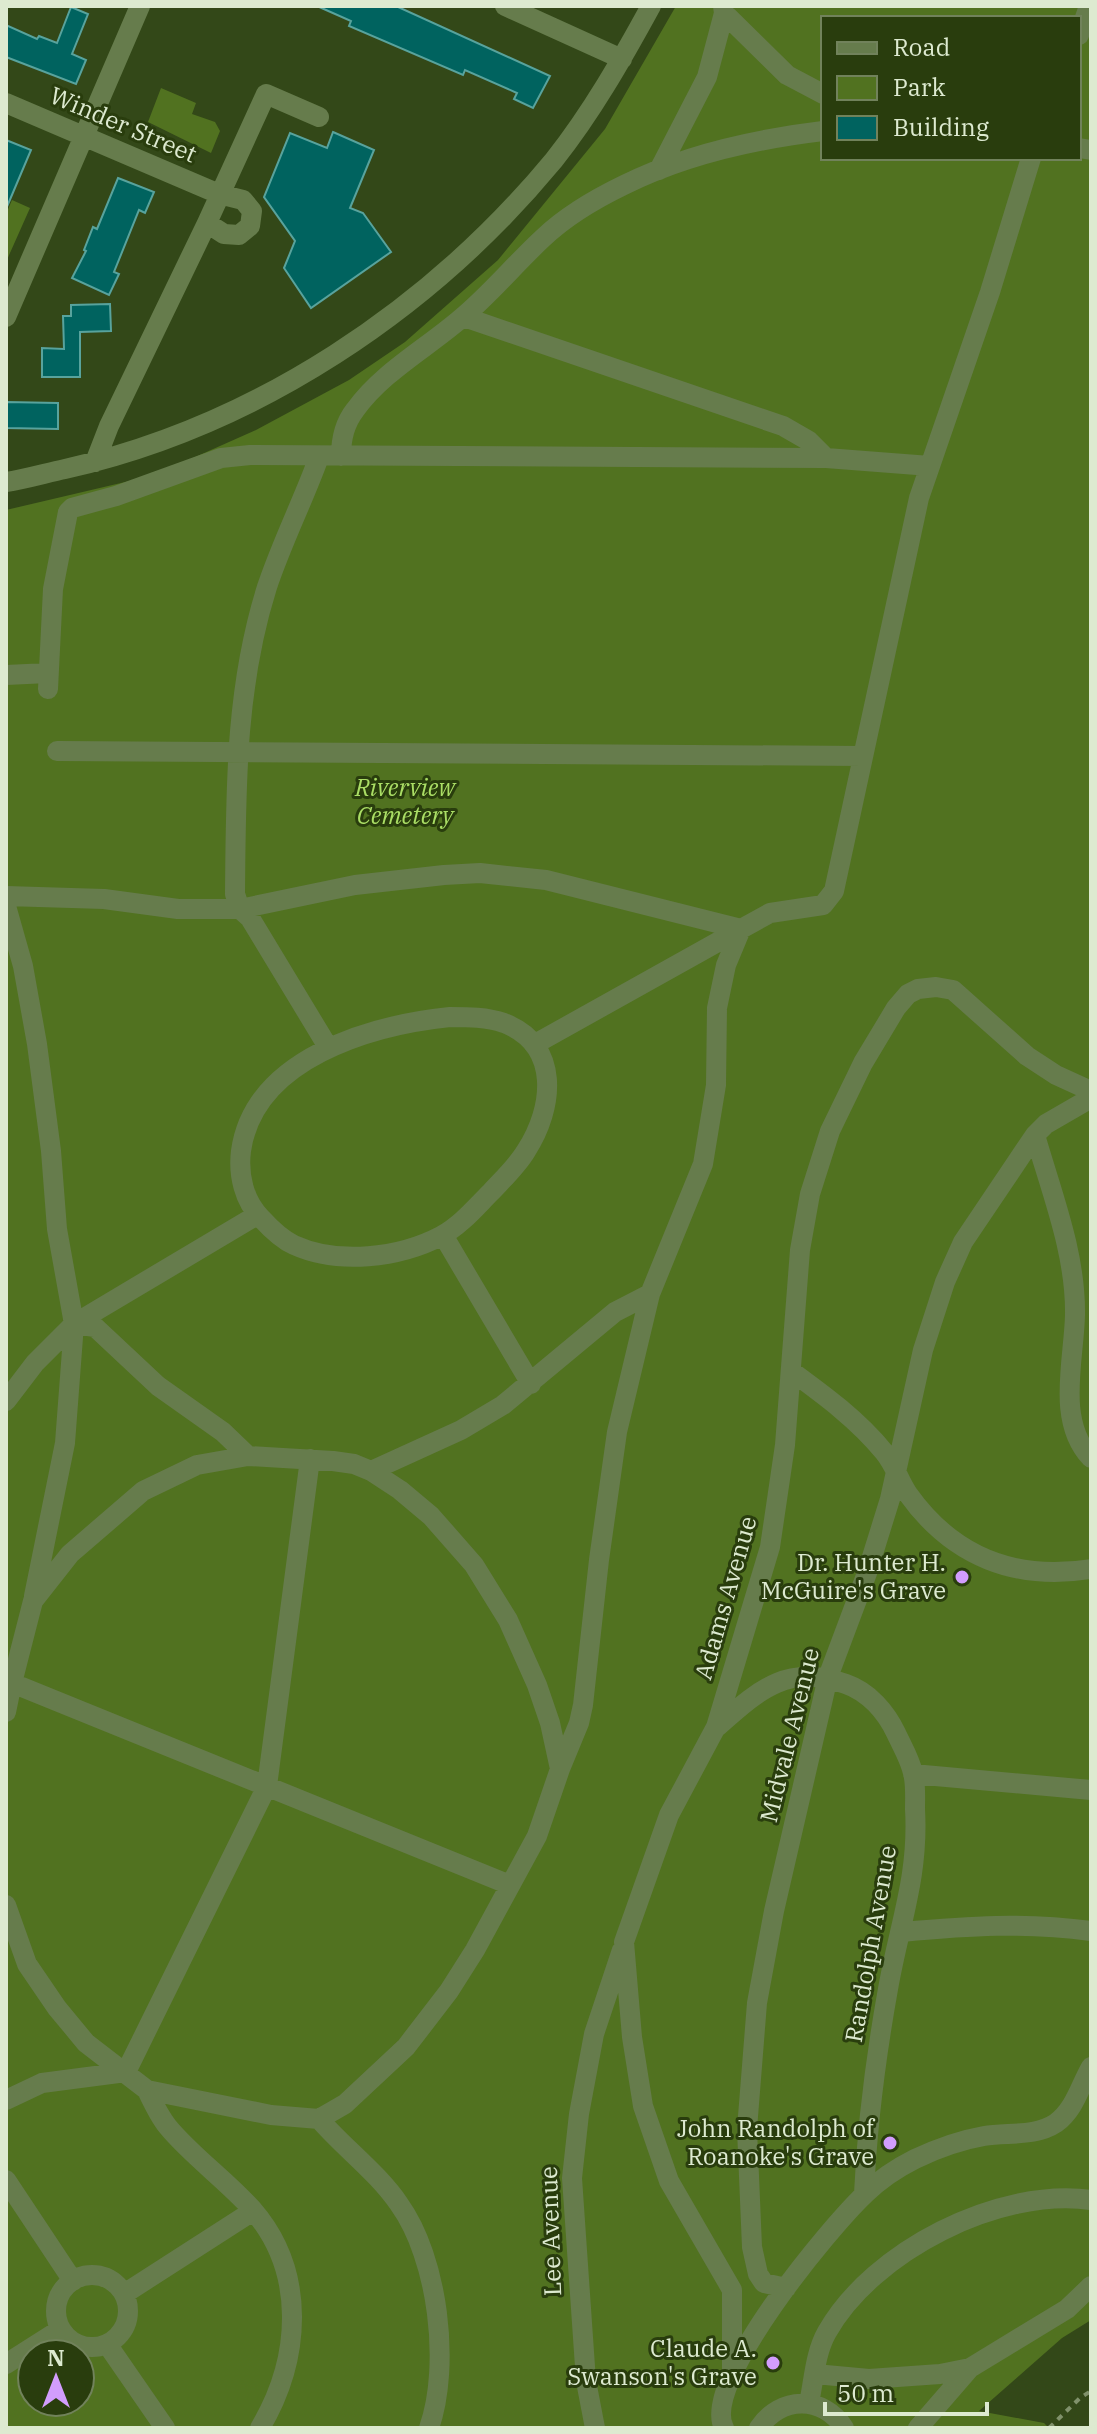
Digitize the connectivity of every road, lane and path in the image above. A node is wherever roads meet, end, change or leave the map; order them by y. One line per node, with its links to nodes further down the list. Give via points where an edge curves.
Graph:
1 (140, 6): 12 (street)
2 (505, 6): 7 (street)
3 (651, 6): 7 (street)
4 (1089, 6): 6 (street)
5 (723, 9): 8 (street, via 787,75); 14 (street, via 707,77)
6 (1081, 29)
7 (622, 59): 22 (street, via 553,160 498,221 420,293 338,353 247,405 156,445)
8 (821, 93)
9 (6, 103): 12 (street, Winder Street)
10 (319, 117): 15 (street, via 266,94)
11 (821, 131): 14 (street, via 761,141)
12 (84, 137): 15 (street, Winder Street); 17 (street)
13 (1030, 160): 23 (street)
14 (659, 170): 18 (street, via 580,209 543,237)
15 (219, 194): 16 (street); 16 (street, via 249,205 250,226 232,235)
16 (207, 223): 22 (street)
17 (6, 317)
18 (464, 317): 19 (street, via 365,398 343,432); 21 (street, via 783,426)
19 (341, 456): 20 (street); 21 (street)
20 (319, 457): 25 (street, via 221,458 72,508 53,589 48,681); 27 (street, via 258,619 244,681)
21 (826, 458): 23 (street)
22 (95, 462): 24 (street)
23 (930, 466): 28 (street)
24 (6, 482)
25 (6, 675)
26 (57, 751): 27 (street)
27 (237, 754): 28 (street); 31 (street, via 235,894)
28 (863, 756): 32 (street, via 834,891 823,905 770,913)
29 (6, 896): 31 (street)
30 (6, 906): 41 (street, via 37,1044 57,1229)
31 (240, 909): 32 (street, via 355,885 480,873 546,880); 34 (street)
32 (741, 929): 33 (street); 40 (street, via 717,1008 716,1085 703,1164)
33 (535, 1044): 34 (street, via 506,1024 450,1017 383,1028); 39 (street, via 548,1086 537,1132 517,1164)
34 (328, 1047): 38 (street, via 280,1082 250,1120 241,1172)
35 (1091, 1091): 42 (street, Adams Avenue, via 1027,1056 953,990 931,987 905,997 850,1087 819,1161 801,1238)
36 (1091, 1098): 37 (street, Midvale Avenue)
37 (1035, 1135): 46 (street, via 1070,1259 1075,1311 1071,1420); 48 (street, Midvale Avenue, via 951,1267 923,1350)
38 (257, 1215): 39 (street, via 293,1245 342,1257 399,1250); 41 (street)
39 (443, 1235): 43 (street)
40 (650, 1294): 43 (street, via 615,1312); 56 (street, via 609,1478 583,1705)
41 (74, 1324): 44 (street); 45 (street, via 95,1327 158,1386); 51 (street, via 65,1443)
42 (791, 1371): 48 (street, via 856,1423); 55 (street, Adams Avenue, via 773,1534)
43 (531, 1384): 49 (street, via 461,1430)
44 (6, 1401)
45 (248, 1456): 47 (street); 51 (street, via 197,1465 143,1491 70,1554)
46 (1091, 1458)
47 (310, 1459): 49 (street); 58 (street)
48 (897, 1470): 50 (street, via 919,1506 979,1558 1021,1570); 52 (street, Midvale Avenue, via 867,1573)
49 (371, 1471): 56 (street, via 431,1516 488,1586 537,1685)
50 (1091, 1569)
51 (33, 1601): 53 (street)
52 (828, 1677): 55 (street, Randolph Avenue, via 783,1679); 57 (street, Randolph Avenue, via 873,1700 892,1724); 74 (street, Midvale Avenue, via 757,2003 747,2129 752,2247)
53 (12, 1683): 54 (street); 58 (street)
54 (6, 1712)
55 (716, 1727): 64 (street, Adams Avenue, via 669,1815)
56 (560, 1769): 60 (street, via 537,1836)
57 (913, 1774): 59 (street); 63 (street, Randolph Avenue, via 916,1832)
58 (267, 1786): 60 (street); 66 (street)
59 (1091, 1790)
60 (510, 1885): 69 (street, via 455,1981 406,2047 345,2104)
61 (7, 1913): 66 (street, via 27,1964 57,2008 86,2043)
62 (1091, 1931): 63 (street, via 990,1924)
63 (902, 1932): 71 (street, Randolph Avenue, via 877,2059)
64 (624, 1942): 78 (street, Adams Avenue, via 645,2114 669,2181); 91 (street, Lee Avenue, via 594,2034 573,2162 586,2381)
65 (1091, 2067): 71 (street, via 1069,2110 1054,2123 938,2149 903,2165)
66 (126, 2072): 67 (street); 68 (street, via 42,2083)
67 (147, 2090): 69 (street, via 271,2115); 73 (street, via 166,2126)
68 (6, 2100)
69 (319, 2119): 90 (street, via 394,2197 418,2238 437,2310 441,2354)
70 (6, 2180): 75 (street)
71 (864, 2194): 77 (street)
72 (1091, 2200): 85 (street, via 1048,2200 998,2209 903,2253 832,2324)
73 (253, 2211): 79 (street); 89 (street, via 283,2264 294,2317 283,2377)
74 (761, 2280): 77 (street); 78 (street)
75 (73, 2281): 79 (street, via 84,2276 107,2278); 80 (street, via 56,2308)
76 (1091, 2286): 83 (street, via 1067,2309)
77 (786, 2288): 84 (street)
78 (732, 2290): 84 (street)
79 (124, 2294): 81 (street, via 124,2328)
80 (61, 2329): 81 (street, via 86,2347); 82 (street)
81 (107, 2344): 88 (street)
82 (6, 2364)
83 (970, 2368): 85 (street, via 869,2379); 95 (street)
84 (732, 2372): 92 (street, via 720,2412)
85 (815, 2374): 87 (street)
86 (1091, 2391): 96 (path)
87 (809, 2403): 93 (street, via 778,2409); 94 (street, via 829,2412)
88 (165, 2428)
89 (260, 2428)
90 (429, 2428)
91 (595, 2428)
92 (724, 2428)
93 (759, 2428)
94 (844, 2428)
95 (918, 2428)
96 (1049, 2428)

